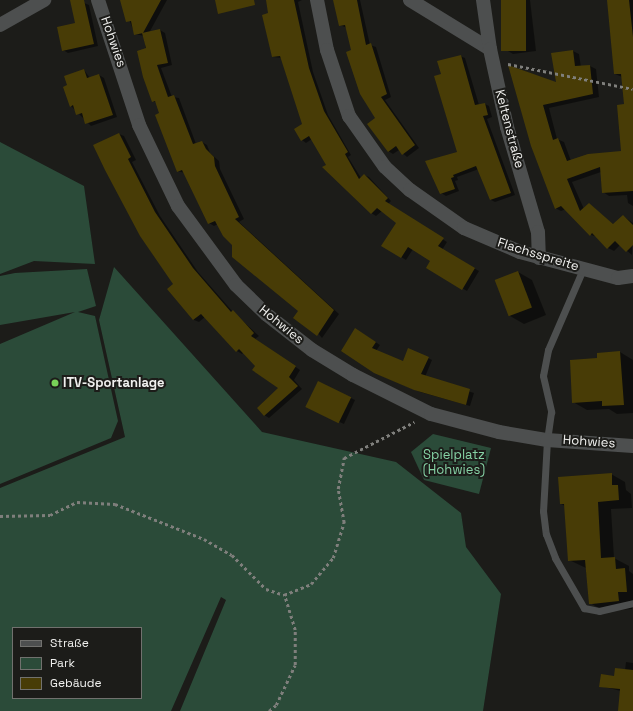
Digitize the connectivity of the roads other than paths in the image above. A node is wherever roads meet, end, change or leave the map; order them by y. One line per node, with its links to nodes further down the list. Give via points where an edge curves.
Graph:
1 (44, 0): 6 (street)
2 (98, 0): 11 (street, Hohwies, via 140,125 156,163 178,206 236,285 266,314 312,350 352,375 431,414 499,432)
3 (317, 0): 8 (street, Flachsspreite, via 329,56 350,116 385,167 435,210 464,228)
4 (410, 0): 7 (street)
5 (483, 0): 7 (street, Keltenstraße)
6 (0, 26)
7 (490, 49): 8 (street, Keltenstraße, via 507,127 538,232)
8 (539, 258): 9 (street, Flachsspreite)
9 (583, 269): 10 (street, Flachsspreite, via 618,278); 11 (lane, via 548,350 543,376 552,412)
10 (633, 276)
11 (547, 440): 12 (street, Hohwies); 13 (lane, via 543,511 546,534 555,558 584,608 599,611)
12 (633, 446)
13 (633, 603)

